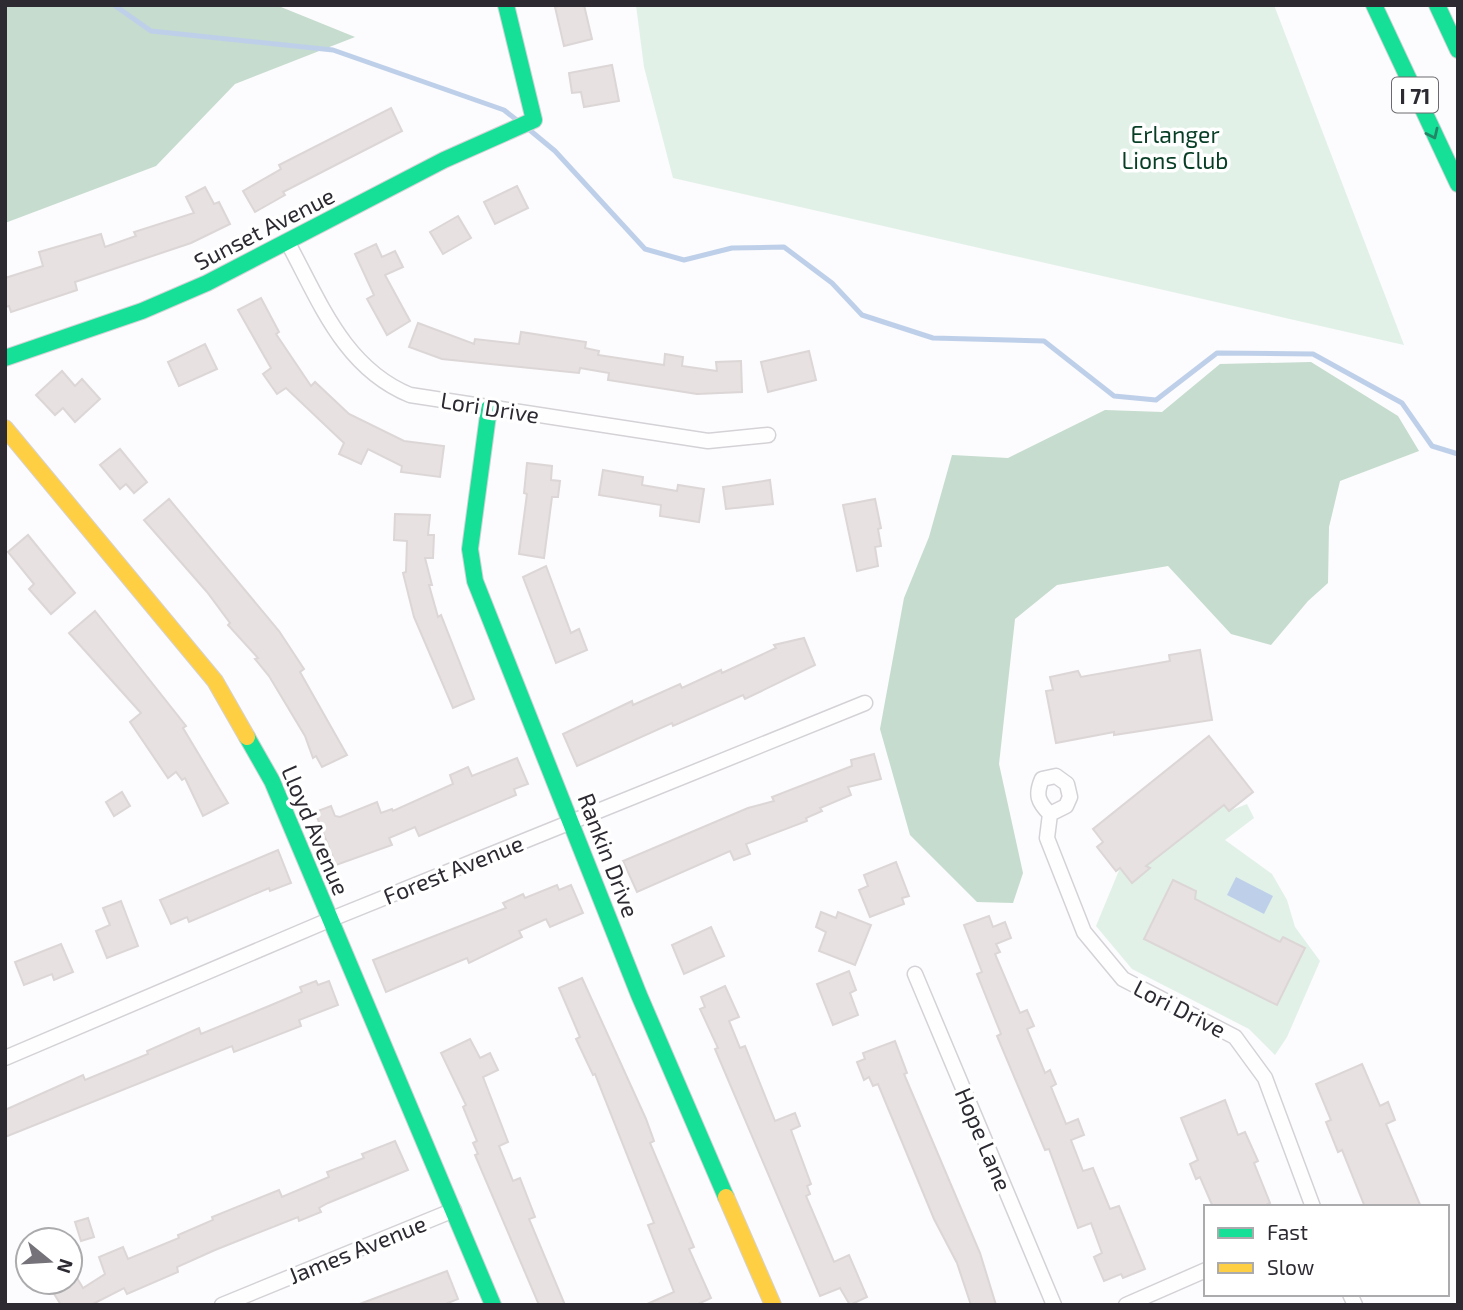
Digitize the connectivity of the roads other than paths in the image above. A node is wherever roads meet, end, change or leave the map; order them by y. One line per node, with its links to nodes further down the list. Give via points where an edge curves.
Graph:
1 (506, 5): 6 (main road, Sunset Avenue, via 534,120 444,160)
2 (1374, 5): 5 (main road, I 71, one-way to 5)
3 (1437, 5): 4 (main road)
4 (1458, 50)
5 (1458, 184)
6 (288, 243): 7 (main road, Sunset Avenue, via 142,311); 8 (street, Lori Drive, via 339,338 375,377 410,394)
7 (5, 358)
8 (489, 408): 10 (street, Lori Drive, via 708,441); 13 (main road, Rankin Drive, via 470,549 475,581)
9 (5, 428): 14 (main road, Lloyd Avenue, via 215,681 272,781)
10 (768, 435)
11 (865, 703): 13 (street, Forest Avenue)
12 (1050, 814): 17 (street, Lori Drive, via 1047,838 1084,932 1123,979 1235,1037 1265,1077)
13 (571, 821): 14 (street, Forest Avenue); 22 (main road, Rankin Drive, via 639,995)
14 (329, 920): 16 (street, Forest Avenue); 18 (main road, Lloyd Avenue)
15 (915, 974): 23 (street, Hope Lane)
16 (5, 1058)
17 (1312, 1205)
18 (454, 1210): 20 (street, James Avenue); 21 (main road, Lloyd Avenue)
19 (1204, 1271): 24 (street)
20 (222, 1305)
21 (493, 1305)
22 (773, 1305)
23 (1054, 1305)
24 (1126, 1305)

